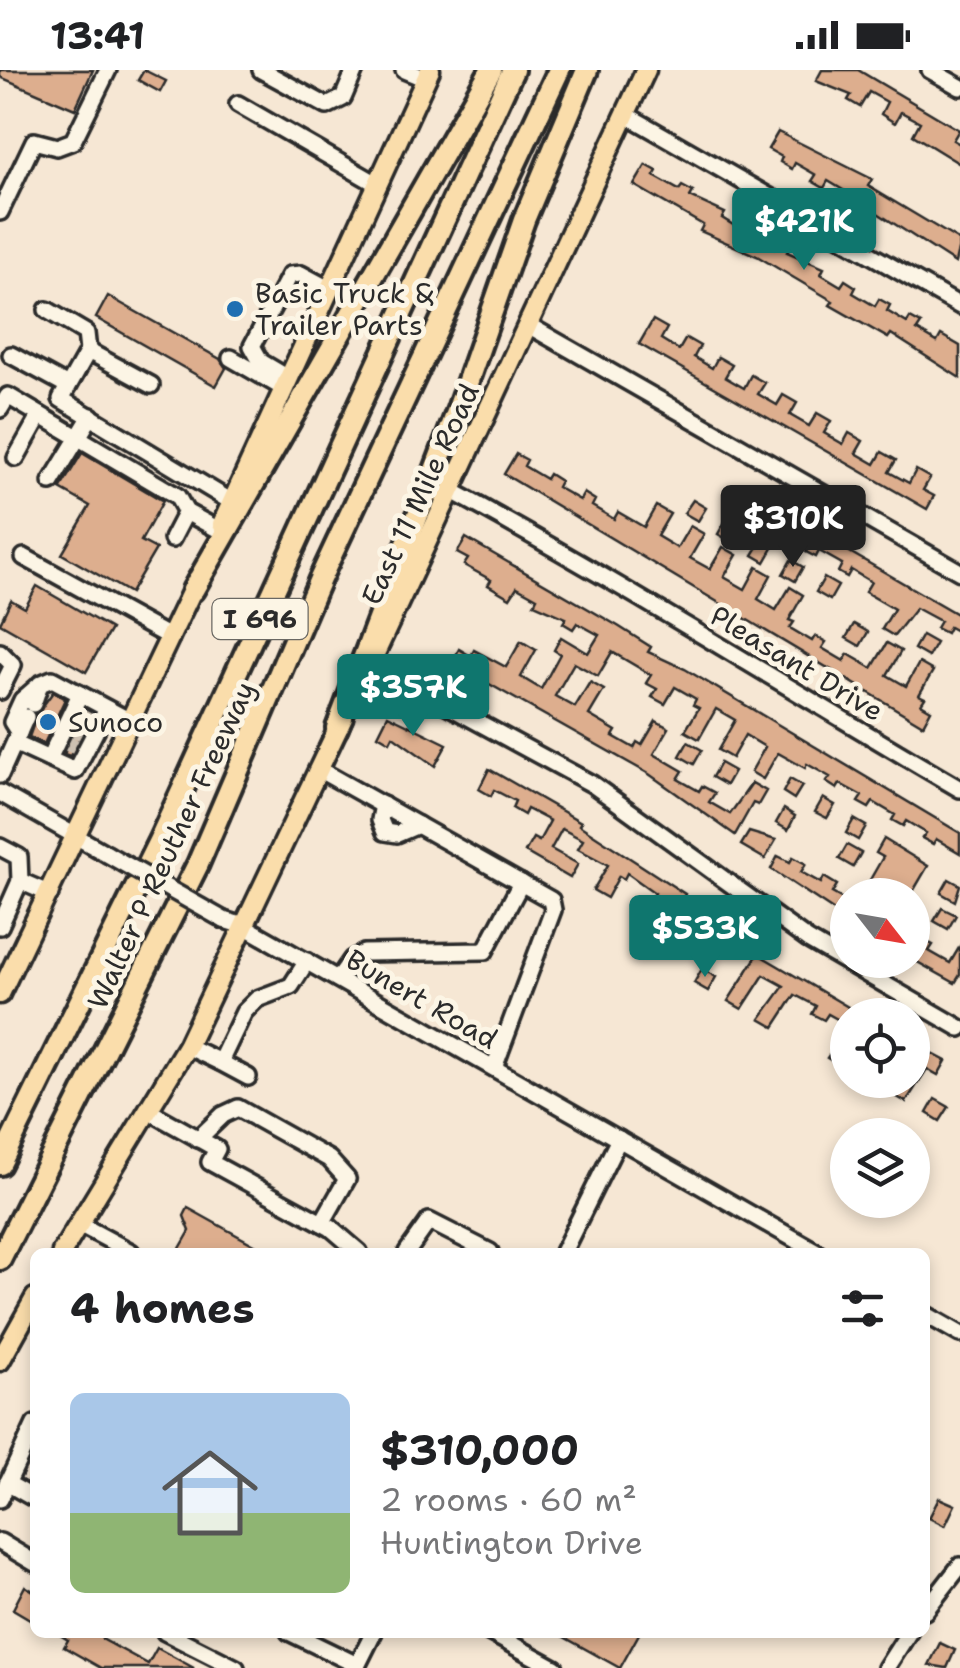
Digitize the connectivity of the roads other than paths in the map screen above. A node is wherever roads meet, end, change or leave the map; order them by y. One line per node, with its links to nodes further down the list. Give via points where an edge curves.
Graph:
1 (108, 70): 16 (street, via 72,142 58,147 34,141)
2 (261, 70): 3 (street, via 327,106 342,98)
3 (355, 70)
4 (404, 70): 11 (street)
5 (491, 70): 40 (highway)
6 (513, 70): 75 (highway, Walter P Reuther Freeway / I 696, via 159,841)
7 (559, 70): 85 (highway, Walter P Reuther Freeway / I 696, via 320,579 198,864)
8 (587, 70): 48 (highway, via 524,220)
9 (646, 70): 14 (main road, East 11 Mile Road)
10 (930, 70): 12 (street)
11 (428, 75): 15 (main road)
12 (960, 87)
13 (238, 104): 15 (street)
14 (626, 114): 18 (street); 20 (main road, East 11 Mile Road)
15 (378, 184): 17 (main road)
16 (0, 212)
17 (329, 289): 24 (main road); 24 (street, via 290,275 252,346)
18 (960, 306)
19 (47, 310): 21 (street, via 86,333)
20 (528, 325): 33 (main road, East 11 Mile Road); 39 (street)
21 (88, 352): 25 (street); 26 (street)
22 (11, 355): 26 (street)
23 (230, 358): 24 (street)
24 (285, 383): 34 (main road)
25 (150, 385)
26 (68, 386): 29 (street, via 62,398)
27 (0, 409): 28 (street, via 8,396)
28 (40, 415): 30 (street); 31 (street)
29 (90, 416): 30 (street); 34 (street)
30 (78, 437): 32 (street); 35 (street, via 177,496)
31 (16, 458)
32 (51, 482)
33 (452, 491): 43 (main road, East 11 Mile Road); 54 (street, Pleasant Drive)
34 (232, 502): 36 (main road)
35 (186, 512): 36 (street); 37 (street)
36 (220, 530): 40 (main road)
37 (172, 539)
38 (24, 557): 41 (street)
39 (960, 572)
40 (193, 590): 41 (main road)
41 (171, 638): 47 (main road)
42 (0, 652): 45 (street, via 12,664)
43 (371, 664): 48 (main road, East 11 Mile Road); 67 (street, via 592,784 808,940)
44 (40, 684): 46 (street, via 52,679); 50 (street); 50 (street, via 12,722)
45 (0, 691)
46 (88, 710): 47 (street); 49 (street); 49 (street)
47 (132, 722): 56 (main road)
48 (338, 728): 52 (main road, East 11 Mile Road)
49 (75, 738): 51 (street); 51 (street, via 76,771)
50 (17, 739): 51 (street); 53 (street)
51 (49, 759)
52 (318, 769): 59 (street); 61 (main road, East 11 Mile Road)
53 (0, 775)
54 (960, 789)
55 (0, 793): 56 (street, Bunert Road)
56 (78, 838): 60 (main road); 61 (street, Bunert Road, bridge)
57 (0, 847): 58 (street, via 19,858)
58 (20, 881): 60 (street); 62 (street)
59 (521, 883): 65 (street, via 484,950 364,953); 70 (street, via 551,900 552,910)
60 (50, 894): 63 (main road)
61 (244, 926): 64 (street, Bunert Road); 68 (main road, East 11 Mile Road)
62 (0, 929): 63 (street)
63 (26, 943): 66 (main road)
64 (306, 962): 65 (street, Bunert Road); 69 (street, via 291,986 257,999 244,1012)
65 (338, 979): 70 (street, Bunert Road)
66 (1, 989)
67 (960, 1028)
68 (186, 1046): 69 (street); 72 (main road, East 11 Mile Road)
69 (220, 1062): 71 (street)
70 (494, 1068): 74 (street, Bunert Road)
71 (248, 1077)
72 (148, 1112): 73 (street); 77 (main road, East 11 Mile Road)
73 (198, 1139): 76 (street, via 217,1150 210,1162); 76 (street, via 238,1108 330,1159 347,1179)
74 (619, 1140): 83 (street); 84 (street, Bunert Road)
75 (0, 1164)
76 (322, 1223): 80 (street)
77 (79, 1224): 78 (main road, East 11 Mile Road); 79 (street)
78 (64, 1248)
79 (124, 1248)
80 (354, 1248)
81 (410, 1248): 82 (street, via 429,1222)
82 (482, 1248)
83 (565, 1248)
84 (810, 1248)
85 (0, 1258)
86 (30, 1307): 89 (main road)
87 (930, 1317): 88 (street)
88 (960, 1334)
89 (0, 1360)
90 (30, 1435): 91 (street)
91 (8, 1483): 92 (street); 93 (street)
92 (30, 1496)
93 (0, 1499)
94 (0, 1542): 95 (street)
95 (30, 1560)
96 (960, 1566): 97 (street)
97 (930, 1605)
98 (177, 1638): 104 (street)
99 (301, 1638): 103 (street)
100 (371, 1638): 103 (street)
101 (500, 1638): 105 (street)
102 (905, 1638): 106 (street)
103 (357, 1666)
104 (236, 1668)
105 (555, 1668)
106 (886, 1668)

